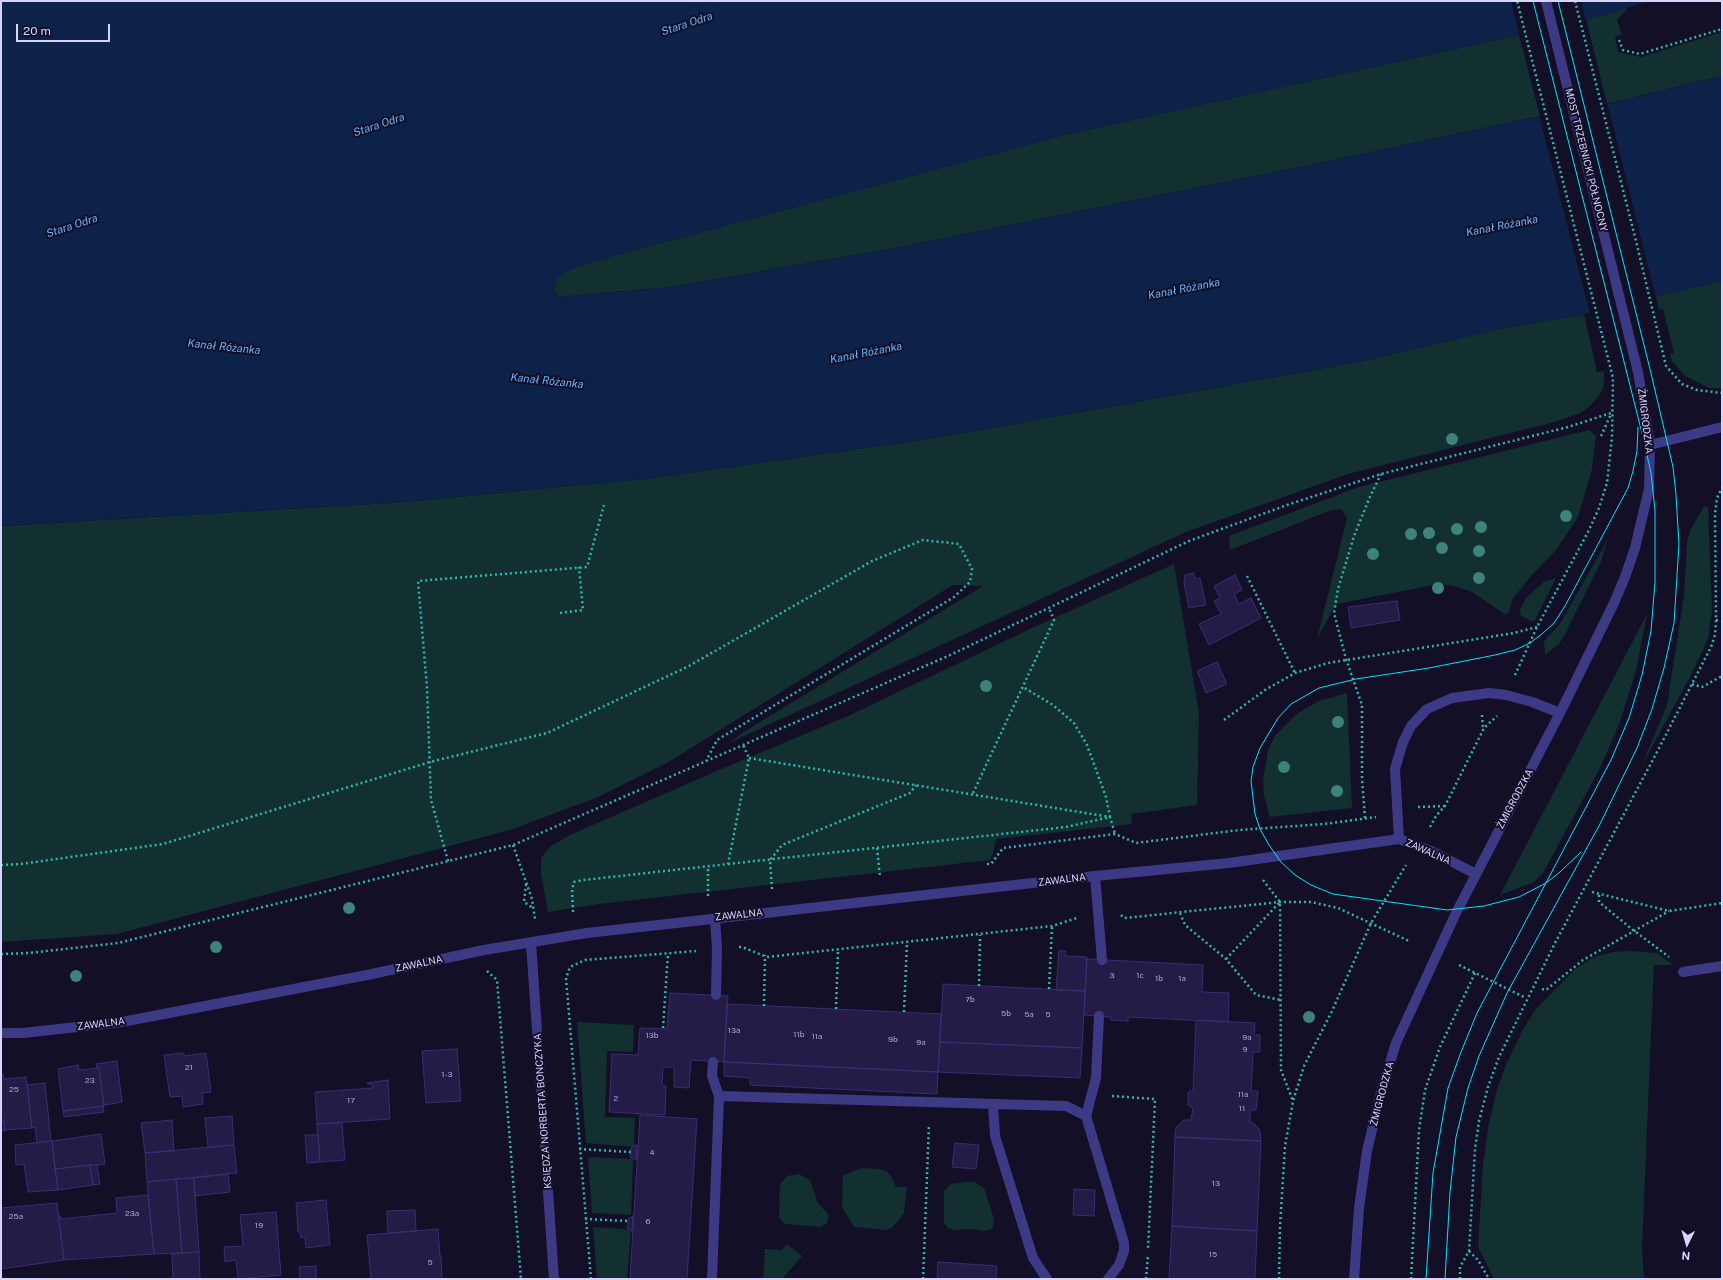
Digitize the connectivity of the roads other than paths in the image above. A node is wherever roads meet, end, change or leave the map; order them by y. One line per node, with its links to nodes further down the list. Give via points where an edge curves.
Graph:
1 (1546, 1): 2 (street, MOST TRZEBNICKI PÓŁNOCNY)
2 (1626, 319): 4 (street, ŻMIGRODZKA, via 1641,385)
3 (1722, 426): 4 (street)
4 (1650, 445): 5 (street, ŻMIGRODZKA, via 1649,489 1635,548 1614,603)
5 (1560, 713): 6 (street, via 1532,702 1489,693 1452,698 1427,709 1411,726 1395,769); 7 (street, ŻMIGRODZKA)
6 (1399, 839): 7 (street, ZAWALNA, via 1431,851); 8 (street, ZAWALNA, via 1229,863)
7 (1476, 874): 25 (street, ŻMIGRODZKA, via 1396,1043 1380,1096 1367,1151 1359,1208)
8 (1095, 876): 9 (street, ZAWALNA); 11 (street)
9 (715, 918): 10 (street, ZAWALNA, via 587,933); 14 (street)
10 (531, 943): 16 (street, ZAWALNA, via 484,950 122,1022); 21 (street, KSIĘDZA NORBERTA BONCZYKA)
11 (1102, 960)
12 (1722, 966): 13 (street)
13 (1683, 972)
14 (716, 995)
15 (1099, 1016): 20 (street, via 1096,1078)
16 (1, 1033)
17 (713, 1062): 18 (street, via 712,1076)
18 (719, 1096): 19 (street); 22 (street)
19 (994, 1104): 20 (street, via 1066,1106); 23 (street, via 995,1136 1033,1258)
20 (1086, 1116): 24 (street, via 1124,1243 1119,1265)
21 (554, 1279)
22 (712, 1279)
23 (1047, 1279)
24 (1108, 1279)
25 (1354, 1279)

